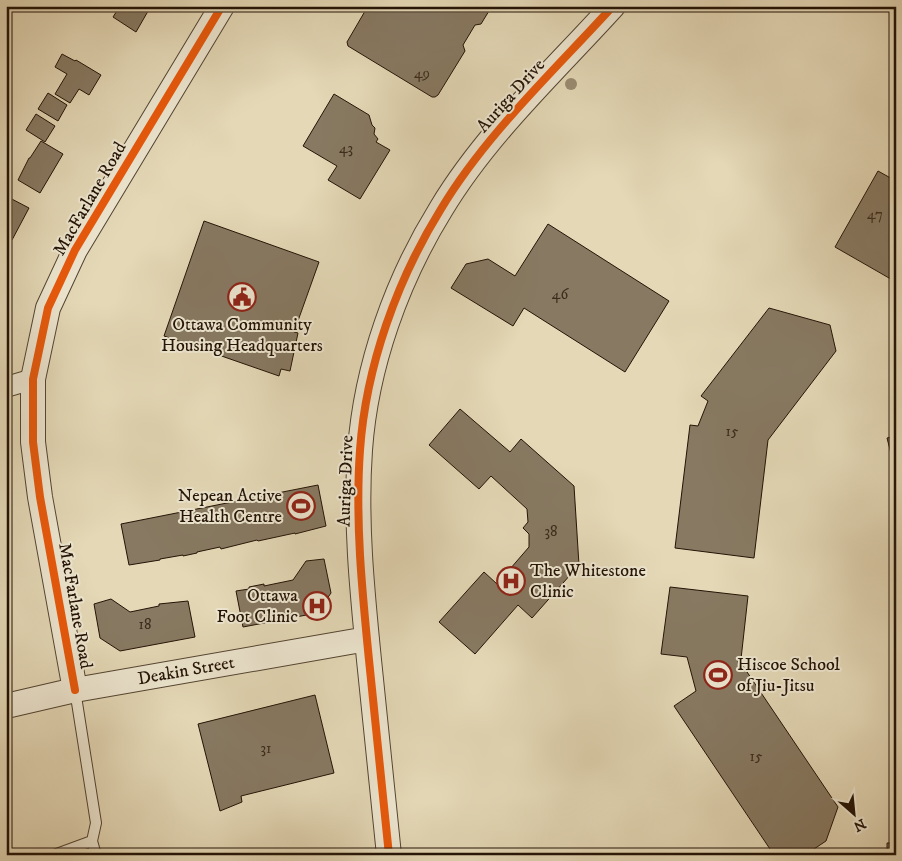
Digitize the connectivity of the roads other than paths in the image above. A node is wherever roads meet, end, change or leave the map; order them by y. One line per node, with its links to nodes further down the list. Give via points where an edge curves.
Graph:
1 (222, 6): 3 (street, MacFarlane Road, via 75,250 48,308)
2 (612, 6): 5 (street, Auriga Drive, via 471,164 440,209 405,276 372,378 360,451 358,544)
3 (33, 379): 4 (street); 6 (street, MacFarlane Road, via 33,442 40,497)
4 (6, 387)
5 (367, 639): 6 (street, Deakin Street); 11 (street, Auriga Drive)
6 (75, 690): 7 (street, Deakin Street); 8 (lane, via 96,823)
7 (6, 706)
8 (92, 841): 9 (lane); 10 (lane)
9 (54, 855)
10 (96, 855)
11 (389, 855)

